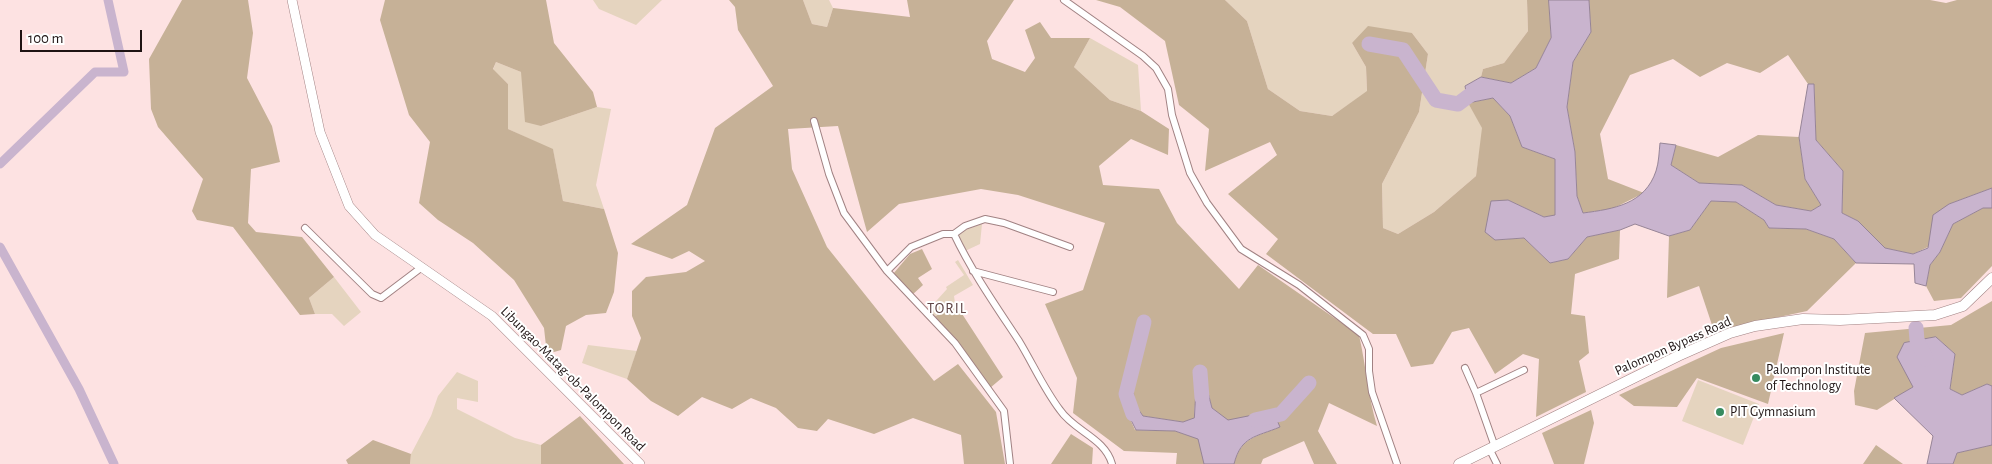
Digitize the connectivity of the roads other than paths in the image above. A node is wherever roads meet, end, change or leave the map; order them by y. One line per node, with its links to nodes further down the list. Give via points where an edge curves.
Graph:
1 (292, 0): 7 (main road, Libungao-Matag-ob-Palompon Road, via 320,132 349,206 376,235)
2 (1064, 0): 19 (street, via 1144,56 1156,68 1168,89 1172,115 1190,174 1207,204 1241,249 1299,286 1363,335 1369,349 1372,392)
3 (814, 120): 8 (street, via 844,213)
4 (305, 228): 7 (street, via 372,294 381,298)
5 (954, 234): 6 (street, via 985,219); 8 (street, via 943,234 911,247); 9 (street)
6 (1070, 248)
7 (422, 268): 16 (main road, Libungao-Matag-ob-Palompon Road, via 492,316)
8 (887, 271): 17 (street, via 955,343 1004,412)
9 (973, 272): 11 (street); 18 (street, via 1020,342 1060,411 1101,446)
10 (1992, 278): 15 (main road, Palompon Bypass Road, via 1963,306 1935,315 1802,319 1730,333)
11 (1053, 292)
12 (1465, 368): 14 (street)
13 (1524, 370): 14 (street)
14 (1476, 393): 15 (street)
15 (1492, 448): 20 (main road, Palompon Bypass Road); 21 (street)
16 (640, 464)
17 (1010, 464)
18 (1112, 464)
19 (1397, 464)
20 (1460, 464)
21 (1497, 464)

